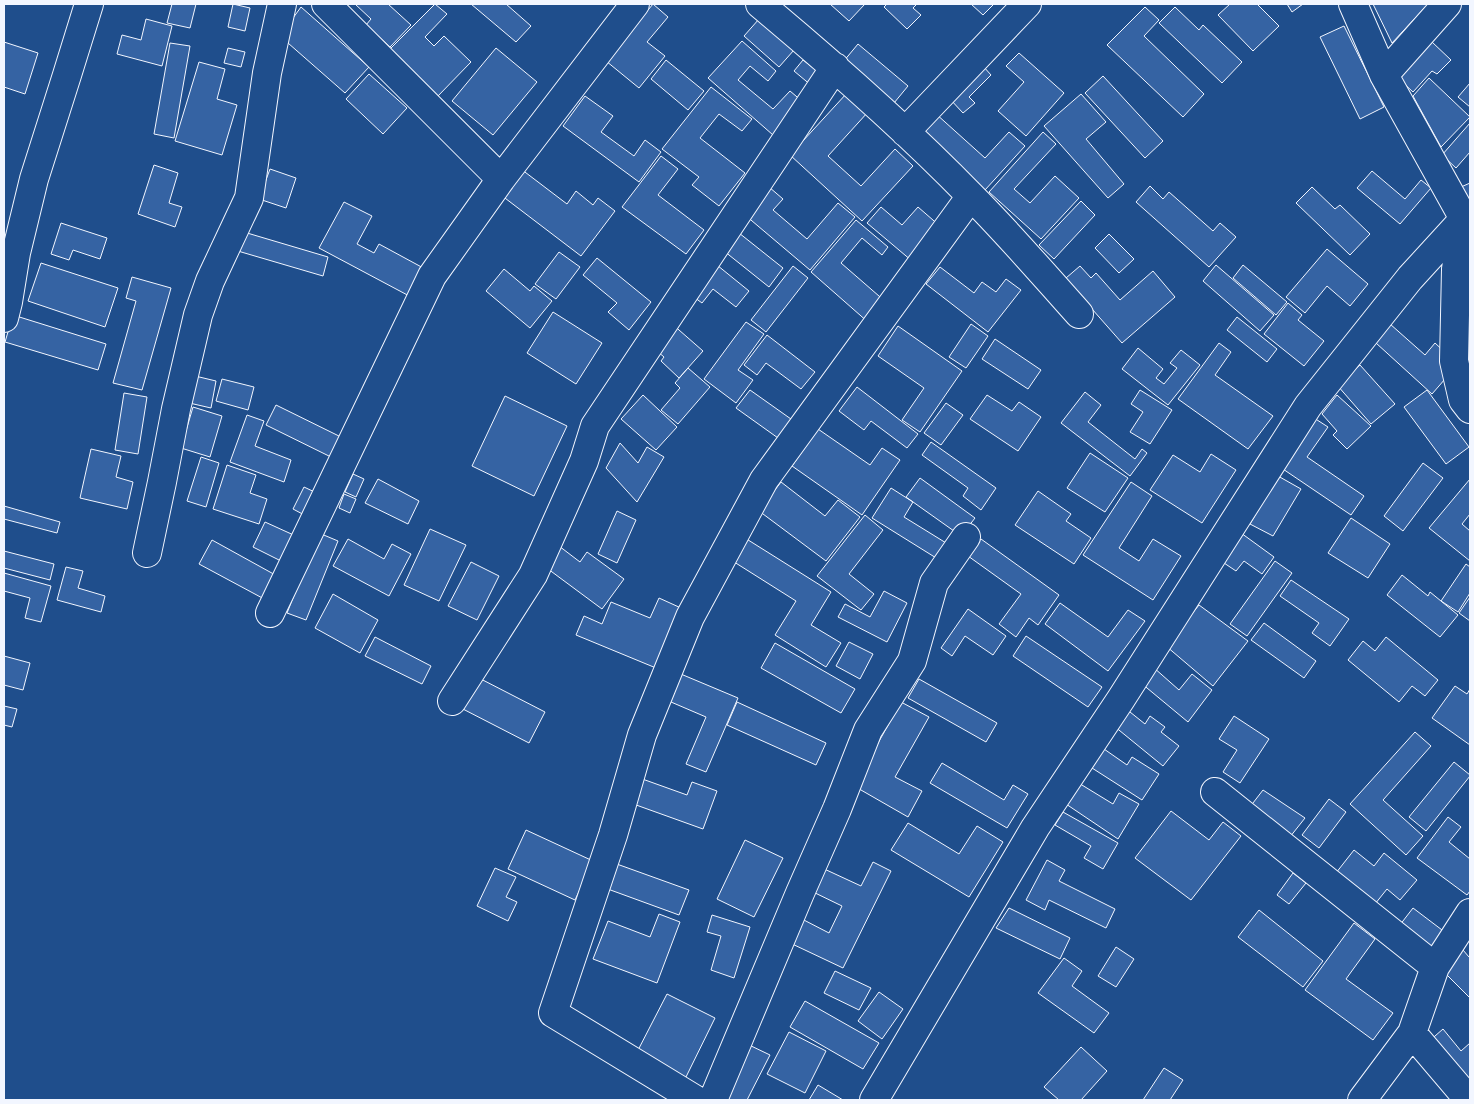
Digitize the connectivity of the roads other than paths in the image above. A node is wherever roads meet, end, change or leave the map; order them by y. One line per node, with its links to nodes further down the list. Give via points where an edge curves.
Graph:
1 (88, 4): 17 (street, via 34,178)
2 (282, 4): 20 (street, via 266,73 249,198 210,281 198,315)
3 (326, 4): 12 (street)
4 (635, 4): 12 (street)
5 (760, 4): 9 (street)
6 (1026, 4): 11 (street)
7 (1353, 4): 10 (street)
8 (1447, 4): 10 (street)
9 (835, 67): 11 (street); 22 (street, via 595,426 584,461 533,575)
10 (1384, 75): 14 (street)
11 (906, 132): 13 (street)
12 (501, 179): 21 (street, via 432,276)
13 (971, 196): 16 (street); 27 (street, via 764,480 690,617 642,735 614,835 553,1013)
14 (1464, 219): 15 (street); 29 (street, via 1410,278 1308,406 1121,700 1035,828)
15 (1463, 261): 18 (street, via 1454,361 1463,400)
16 (1080, 314)
17 (4, 318)
18 (1470, 409)
19 (966, 537): 28 (street, via 934,583 912,661 868,730)
20 (147, 553)
21 (270, 613)
22 (452, 701)
23 (1215, 792): 25 (street)
24 (1470, 913): 25 (street)
25 (1435, 967): 26 (street)
26 (1412, 1033): 30 (street); 31 (street)
27 (696, 1100)
28 (713, 1100)
29 (874, 1100)
30 (1362, 1100)
31 (1469, 1100)

